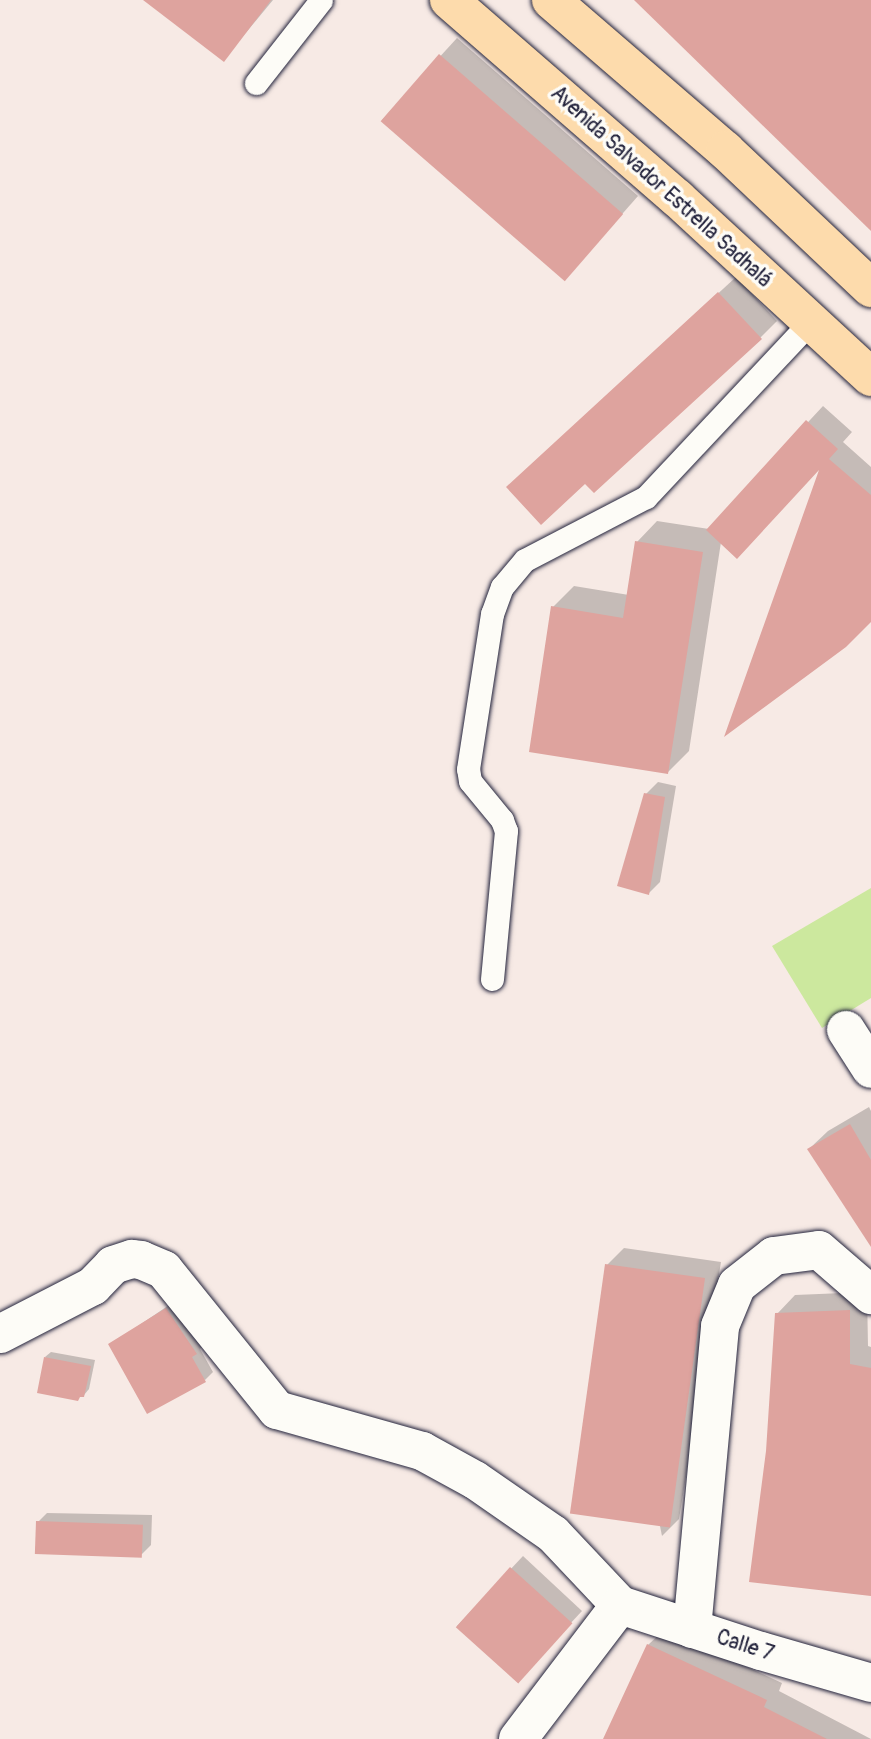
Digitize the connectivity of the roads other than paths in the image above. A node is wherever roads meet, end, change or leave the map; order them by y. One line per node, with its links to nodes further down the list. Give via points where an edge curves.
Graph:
1 (321, 0): 4 (lane)
2 (449, 0): 6 (main road, Avenida Salvador Estrella Sadhalá)
3 (551, 0): 5 (main road, via 725,149)
4 (256, 83)
5 (871, 288)
6 (811, 321): 7 (main road, Avenida Salvador Estrella Sadhalá); 8 (lane, via 646,497 524,560 502,587 492,614 468,769 470,781 506,831)
7 (871, 377)
8 (492, 979)
9 (846, 1030): 10 (street)
10 (871, 1069)
11 (871, 1295): 14 (street, via 819,1251 774,1256 737,1285 720,1326)
12 (0, 1335): 13 (street, via 93,1286 113,1265 141,1260 164,1270 277,1410 422,1451 475,1480 552,1534)
13 (620, 1605): 14 (street, Calle 7); 16 (street)
14 (692, 1629): 15 (street, Calle 7)
15 (871, 1683)
16 (519, 1739)

